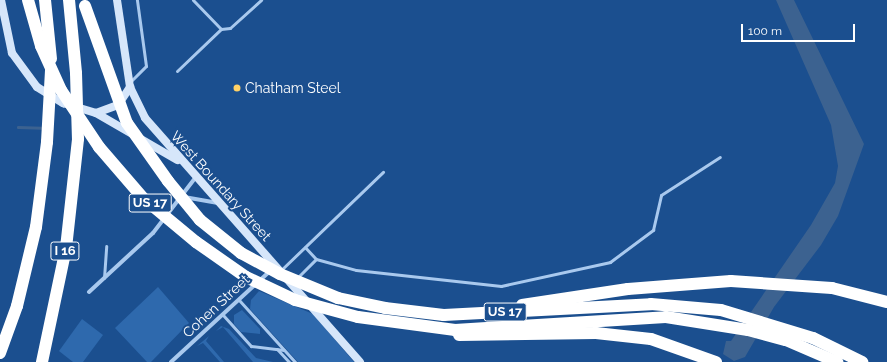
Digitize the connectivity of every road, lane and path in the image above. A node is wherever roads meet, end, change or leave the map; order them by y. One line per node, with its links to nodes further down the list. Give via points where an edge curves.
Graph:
1 (1, 0): 13 (main road, via 12,53 37,87 62,103)
2 (28, 0): 31 (highway, US 17, bridge, via 41,46 61,90 99,147 143,198 196,242 246,277 295,300 358,317)
3 (45, 0): 34 (highway, I 16, bridge, via 51,59 47,142 36,228 17,306)
4 (69, 0): 35 (highway, I 16, bridge, via 76,73 78,139 66,248)
5 (117, 0): 12 (main road, West Boundary Street)
6 (137, 0): 12 (lane, via 146,66)
7 (193, 0): 10 (lane)
8 (261, 0): 10 (lane, via 230,28)
9 (84, 3): 29 (highway, US 17, bridge, via 127,123 168,182 200,220 241,253 280,274 338,298 416,313)
10 (220, 29): 11 (lane)
11 (177, 71)
12 (130, 84): 13 (main road, via 118,105); 15 (main road, West Boundary Street, via 145,118)
13 (96, 113): 15 (main road)
14 (720, 156): 22 (lane, via 662,196 653,230 610,262 501,286 356,270)
15 (181, 163): 17 (main road, West Boundary Street)
16 (383, 172): 21 (lane)
17 (195, 178): 18 (street); 19 (main road, West Boundary Street)
18 (184, 197): 19 (street); 24 (street, via 153,233)
19 (219, 203): 23 (main road, West Boundary Street)
20 (106, 246): 24 (lane)
21 (305, 246): 22 (lane); 23 (lane)
22 (316, 259): 25 (lane)
23 (278, 268): 25 (main road, West Boundary Street); 27 (street, Cohen Street)
24 (104, 278): 26 (street)
25 (291, 284): 39 (main road, West Boundary Street)
26 (89, 292)
27 (239, 300): 30 (street, Cohen Street); 33 (lane)
28 (887, 302): 29 (highway, via 832,288 764,281 685,284 570,297)
29 (474, 313): 42 (highway, US 17, via 673,305 721,310 790,330)
30 (222, 315): 32 (lane, via 251,346); 36 (street, Cohen Street)
31 (421, 327): 40 (highway, via 466,337 596,333 651,339); 41 (highway, US 17, via 455,330 666,317 748,330 786,340)
32 (277, 349): 33 (lane); 37 (lane)
33 (284, 350): 38 (lane)
34 (0, 353)
35 (42, 362)
36 (171, 362)
37 (289, 362)
38 (295, 362)
39 (360, 362)
40 (716, 362)
41 (837, 362)
42 (862, 362)

